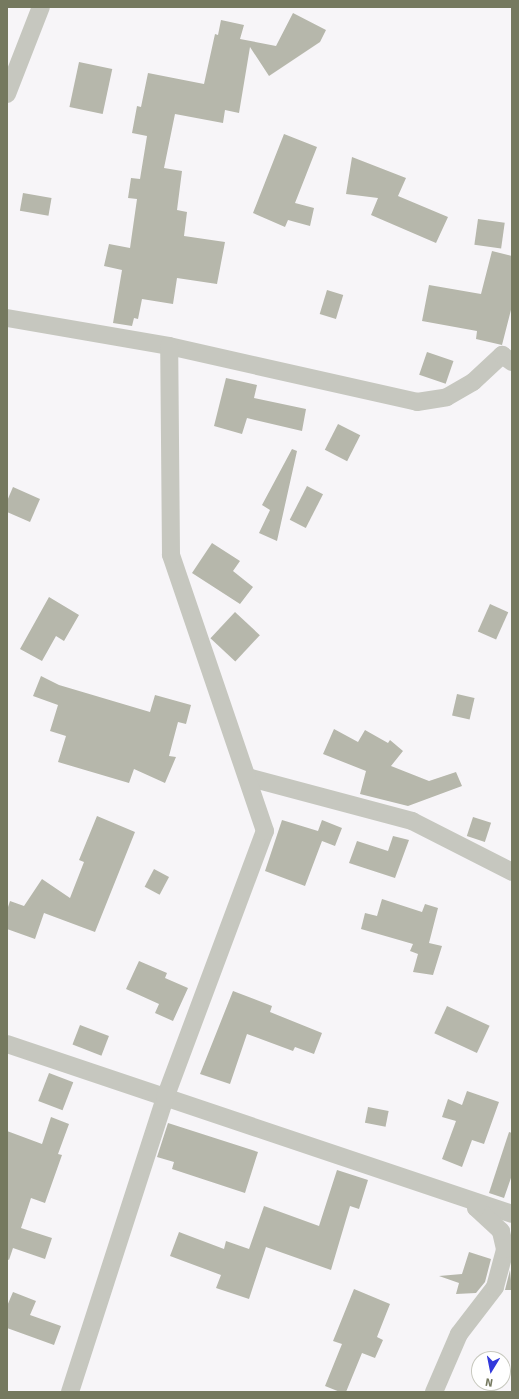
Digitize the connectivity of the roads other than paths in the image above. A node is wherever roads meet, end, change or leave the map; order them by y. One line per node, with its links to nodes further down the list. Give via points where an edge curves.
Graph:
1 (41, 7): 2 (street)
2 (7, 94)
3 (7, 318): 4 (street)
4 (169, 346): 5 (street, via 417,402 447,396 473,382 502,356); 6 (street, via 171,555)
5 (512, 362)
6 (247, 777): 7 (street, via 412,821); 9 (street, via 265,832)
7 (512, 872)
8 (7, 1044): 9 (street)
9 (165, 1098): 10 (street); 12 (street)
10 (478, 1203): 11 (street); 13 (street, via 476,1208 501,1231 505,1249 495,1287 459,1334)
11 (512, 1214)
12 (70, 1392)
13 (434, 1392)

